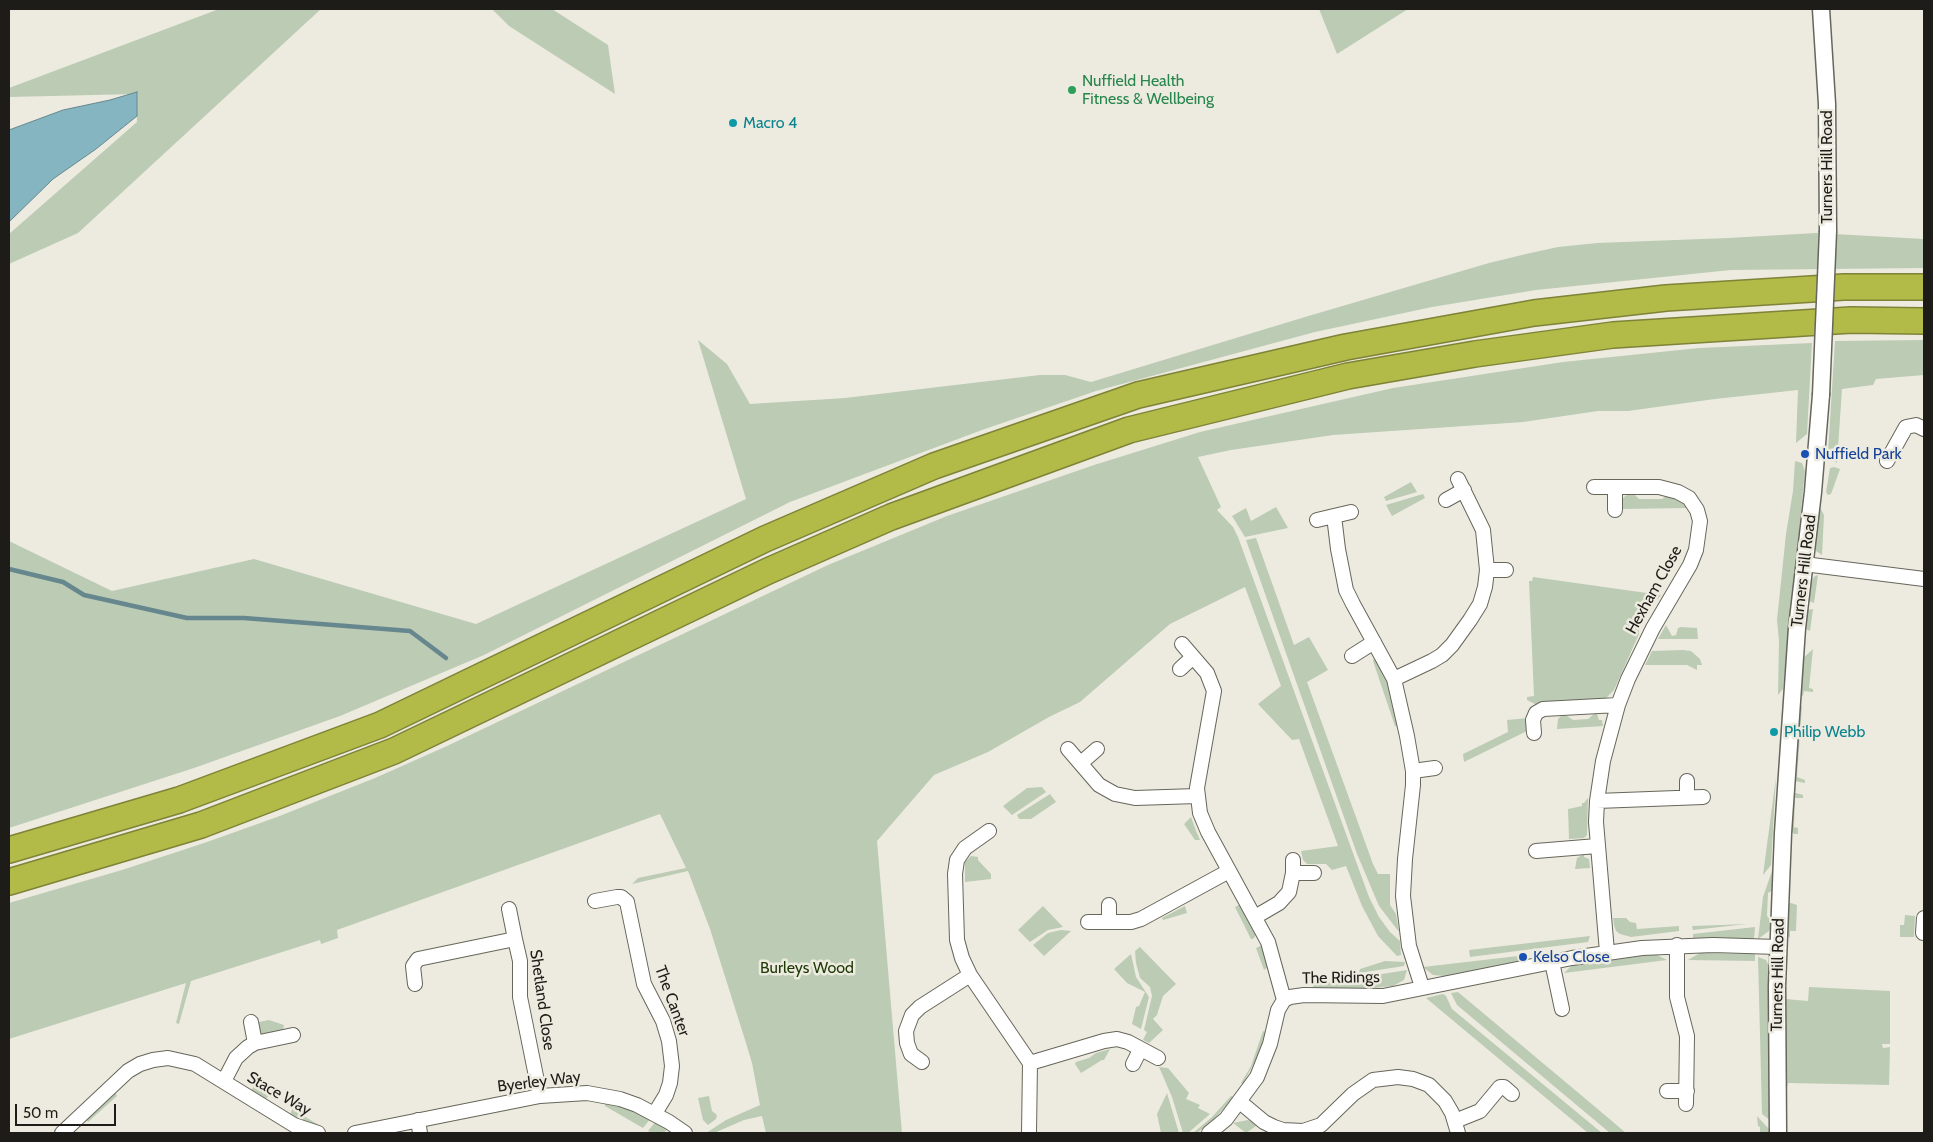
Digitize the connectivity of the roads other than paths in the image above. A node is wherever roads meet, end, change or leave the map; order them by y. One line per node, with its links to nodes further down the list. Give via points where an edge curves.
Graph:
1 (1821, 9): 13 (street, Turners Hill Road, bridge, via 1827,104 1828,231 1821,395)
2 (1924, 287): 37 (highway, via 1844,287 1666,298 1534,313 1346,347 1138,395 934,466 783,531 380,726 179,800)
3 (1924, 321): 41 (highway, via 1851,320 1613,335 1348,376 1130,430 891,517 768,571 394,751 200,825)
4 (1924, 429): 5 (street, via 1916,425 1906,427)
5 (1887, 460)
6 (1594, 487): 7 (street, Hexham Close)
7 (1615, 488): 9 (street); 23 (street, Hexham Close, via 1659,487 1678,492 1689,498 1700,521 1696,550 1690,565 1653,628)
8 (1446, 500): 14 (street, via 1461,485 1483,530)
9 (1615, 510)
10 (1351, 512): 11 (street)
11 (1334, 516): 12 (street); 17 (street, via 1346,590)
12 (1317, 520)
13 (1804, 564): 16 (street); 52 (street, Turners Hill Road, via 1792,680)
14 (1487, 570): 15 (street); 22 (street, via 1480,604 1462,633 1442,655)
15 (1506, 570)
16 (1924, 579)
17 (1374, 642): 19 (street); 22 (street)
18 (1182, 644): 20 (street)
19 (1352, 656)
20 (1193, 657): 21 (street); 31 (street, via 1207,672 1214,691)
21 (1180, 669)
22 (1394, 679): 29 (street)
23 (1618, 705): 24 (street, via 1543,709 1533,720); 34 (street, Hexham Close, via 1603,761)
24 (1534, 733)
25 (1068, 749): 27 (street)
26 (1097, 749): 27 (street)
27 (1081, 763): 31 (street, via 1106,790 1125,797)
28 (1435, 768): 29 (street)
29 (1413, 771): 57 (street, via 1403,896 1409,946)
30 (1687, 781): 32 (street)
31 (1197, 796): 39 (street, via 1202,821)
32 (1687, 797): 33 (street); 34 (street)
33 (1703, 797)
34 (1597, 801): 36 (street, Hexham Close)
35 (989, 831): 55 (street, via 965,848 955,865 957,940)
36 (1597, 846): 38 (street); 53 (street, Hexham Close)
37 (9, 850)
38 (1536, 852)
39 (1228, 871): 45 (street); 48 (street, via 1141,919)
40 (1314, 873): 45 (street, via 1293,867 1291,885 1285,897)
41 (9, 882)
42 (595, 901): 73 (street, The Canter, via 621,897 627,902 644,984 669,1041 670,1083)
43 (1109, 905): 48 (street)
44 (509, 909): 50 (street, Shetland Close)
45 (1255, 917): 58 (street, via 1272,952)
46 (1924, 918): 49 (street)
47 (1088, 922): 48 (street)
48 (1109, 922)
49 (1923, 933)
50 (515, 939): 56 (street, Shetland Close, via 418,959 413,966); 71 (street, Shetland Close, via 520,961 520,997)
51 (1677, 946): 52 (street, The Ridings); 53 (street, The Ridings); 69 (street, via 1677,997 1687,1036 1686,1097)
52 (1778, 947): 83 (street, Turners Hill Road)
53 (1607, 952): 54 (street, The Ridings)
54 (1552, 962): 57 (street, The Ridings); 59 (street)
55 (970, 975): 65 (street, via 912,1015 906,1031 907,1043 911,1054); 66 (street)
56 (415, 984)
57 (1422, 987): 58 (street, The Ridings, via 1384,996 1304,995)
58 (1284, 1000): 72 (street, The Ridings, via 1278,1010 1264,1061)
59 (1562, 1009)
60 (250, 1022): 62 (street)
61 (293, 1035): 62 (street, Stace Way)
62 (255, 1043): 68 (street, Stace Way, via 236,1058)
63 (1140, 1050): 64 (street); 66 (street, via 1123,1040 1111,1039); 67 (street)
64 (1158, 1058)
65 (922, 1062)
66 (1030, 1063): 81 (street)
67 (1133, 1064)
68 (224, 1081): 76 (street, Stace Way); 77 (street, Stace Way, via 195,1064 179,1060 153,1060 140,1064 128,1071)
69 (1667, 1091)
70 (1512, 1094): 75 (street, via 1500,1087 1480,1111)
71 (540, 1096): 73 (street, Byerley Way, via 587,1093 620,1099); 74 (street, Byerley Way)
72 (1240, 1102): 75 (street, via 1274,1127 1302,1131 1321,1125 1362,1086 1373,1080 1398,1077 1413,1079 1436,1091 1445,1101); 82 (street, The Ridings)
73 (655, 1114): 80 (street, Byerley Way)
74 (419, 1127): 79 (street)
75 (1457, 1127)
76 (291, 1129): 78 (street, Stace Way)
77 (62, 1133)
78 (318, 1133)
79 (355, 1133)
80 (686, 1133)
81 (1029, 1133)
82 (1209, 1133)
83 (1778, 1133)

